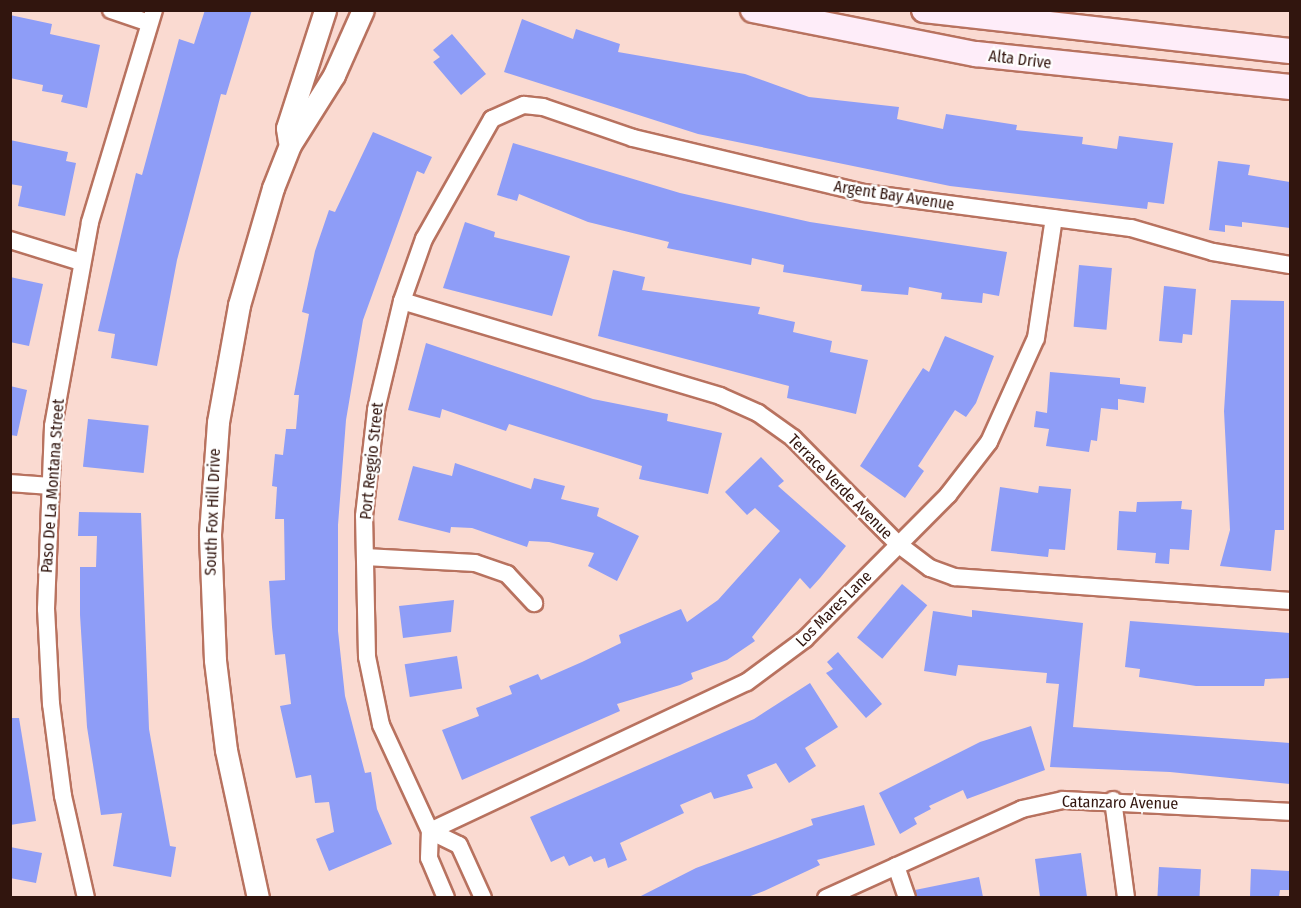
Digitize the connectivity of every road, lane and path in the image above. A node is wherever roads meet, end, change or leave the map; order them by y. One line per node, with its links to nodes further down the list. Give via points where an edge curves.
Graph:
1 (111, 10): 6 (street)
2 (325, 10): 10 (street, South Fox Hill Drive, via 287,128)
3 (363, 10): 10 (street, South Fox Hill Drive, via 334,75)
4 (753, 10): 8 (main road, Alta Drive, via 976,54)
5 (924, 10): 7 (main road)
6 (152, 17): 13 (street, Paso De La Montana Street)
7 (1290, 51)
8 (1290, 87)
9 (504, 111): 11 (street, Argent Bay Avenue, via 543,107 633,138 864,194); 15 (street, Port Reggio Street, via 471,150 424,238)
10 (290, 145): 26 (street, South Fox Hill Drive, via 239,305 223,386 212,495 210,579 219,708)
11 (1054, 218): 14 (street, Argent Bay Avenue, via 1131,228 1213,252); 18 (street, Los Mares Lane, via 1036,338 1006,411 965,474)
12 (10, 240): 13 (street)
13 (81, 262): 17 (street, Paso De La Montana Street, via 53,426)
14 (1290, 265)
15 (402, 301): 18 (street, Terrace Verde Avenue, via 720,396 758,413 793,438); 19 (street, Port Reggio Street, via 376,410)
16 (10, 483): 17 (street)
17 (50, 486): 27 (street, Paso De La Montana Street, via 46,609 51,704 63,796)
18 (898, 544): 20 (street, Terrace Verde Avenue, via 930,567 979,581); 24 (street, Los Mares Lane, via 805,639 747,682)
19 (365, 557): 21 (street, via 475,563 507,574); 24 (street, Port Reggio Street, via 367,657 381,725)
20 (1290, 601)
21 (534, 603)
22 (1113, 800): 23 (street, Catanzaro Avenue); 25 (street, Catanzaro Avenue, via 1063,800 1022,809); 32 (street)
23 (1290, 812)
24 (430, 831): 28 (street, Port Reggio Street, via 429,858); 29 (street, via 459,845)
25 (896, 866): 30 (street, Catanzaro Avenue); 31 (street)
26 (261, 893)
27 (86, 897)
28 (446, 897)
29 (483, 897)
30 (826, 897)
31 (907, 897)
32 (1126, 897)

